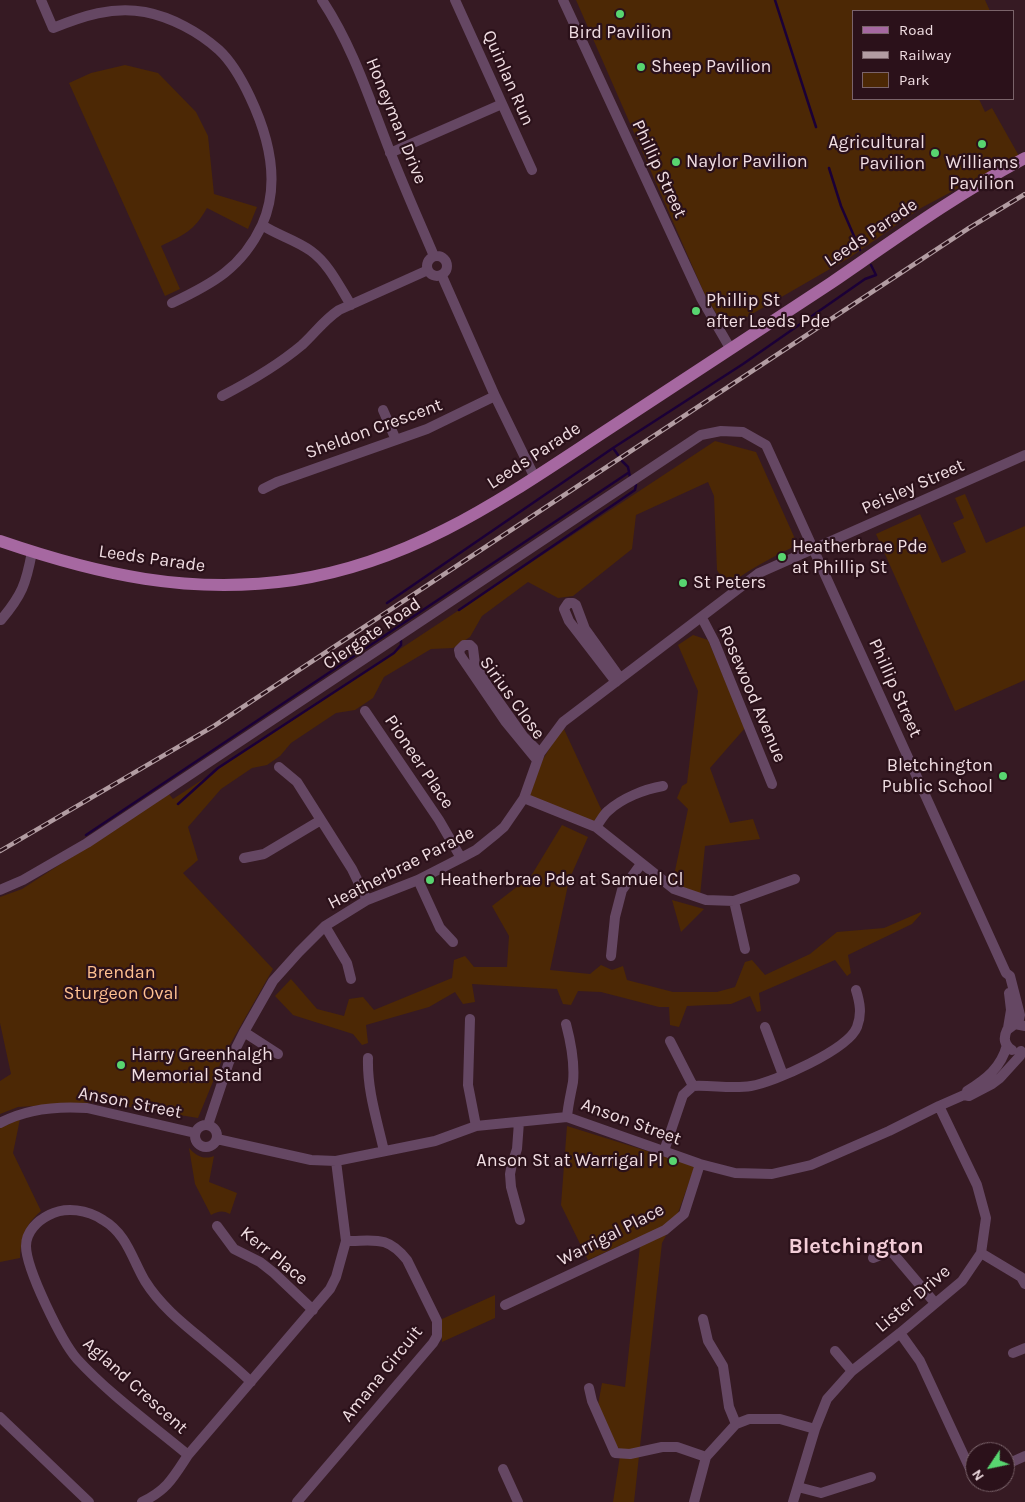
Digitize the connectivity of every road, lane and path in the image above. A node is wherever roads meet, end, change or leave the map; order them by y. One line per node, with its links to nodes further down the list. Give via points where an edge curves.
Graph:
1 (41, 0): 9 (street, via 53,28 93,13 135,11 176,22 219,50 245,85 267,139 272,178)
2 (322, 0): 6 (street, Honeyman Drive, via 351,51)
3 (455, 0): 5 (street, Quinlan Run)
4 (564, 0): 15 (street, Phillip Street, via 701,298)
5 (502, 104): 6 (street); 8 (street, Quinlan Run)
6 (390, 153): 10 (street, Honeyman Drive)
7 (1025, 158): 15 (main road, Leeds Parade, via 983,180)
8 (532, 170)
9 (262, 225): 13 (street, via 247,249 222,277); 14 (street, via 319,257)
10 (434, 256): 11 (street, via 428,262); 12 (street, via 441,256 447,261 447,270)
11 (428, 270): 12 (street, via 435,276); 14 (street)
12 (442, 276): 17 (street)
13 (172, 303)
14 (351, 305): 16 (street, via 329,316 304,343 268,371)
15 (730, 348): 22 (main road, Leeds Parade)
16 (222, 396)
17 (495, 396): 19 (street, Sheldon Crescent, via 427,429); 22 (street)
18 (383, 410): 19 (street)
19 (396, 440): 23 (street, Sheldon Crescent)
20 (766, 445): 25 (street, Phillip Street); 43 (street, Clergate Road, via 743,432 720,431 701,435 87,843 24,880)
21 (1025, 454): 25 (street, Peisley Street)
22 (535, 478): 26 (main road, Leeds Parade, via 463,522 401,551 295,580 217,585 160,582 94,570)
23 (263, 489)
24 (0, 541): 26 (main road, Leeds Parade)
25 (814, 550): 27 (street, Heatherbrae Parade, via 759,573); 50 (street, Phillip Street)
26 (32, 552): 28 (street, via 17,601)
27 (702, 618): 29 (street, Heatherbrae Parade); 33 (street, Rosewood Avenue)
28 (1, 620)
29 (618, 680): 29 (street, via 569,621 564,609 568,603 576,604 585,629); 31 (street, Heatherbrae Parade, via 563,722)
30 (365, 711): 39 (street, Pioneer Place)
31 (539, 757): 31 (street, Sirius Close, via 505,721 460,655 459,650 464,645 473,648 475,664 487,685); 35 (street, Heatherbrae Parade)
32 (279, 768): 36 (street, via 297,782)
33 (772, 784)
34 (663, 786): 37 (street, via 631,796 608,811)
35 (524, 798): 37 (street); 39 (street, Heatherbrae Parade, via 504,827)
36 (321, 820): 38 (street, via 264,854); 44 (street)
37 (596, 827): 40 (street)
38 (244, 858)
39 (461, 858): 42 (street, Heatherbrae Parade)
40 (641, 864): 45 (street, via 674,889 706,900); 49 (street, via 622,890)
41 (795, 879): 45 (street)
42 (418, 880): 44 (street, Heatherbrae Parade); 47 (street, via 440,928)
43 (0, 890)
44 (367, 900): 46 (street, Heatherbrae Parade)
45 (734, 902): 48 (street)
46 (324, 926): 51 (street, via 347,962); 59 (street, Heatherbrae Parade, via 273,981)
47 (453, 942)
48 (744, 949)
49 (610, 956)
50 (1006, 973): 53 (street, Phillip Street); 56 (street, Phillip Street, via 1011,1006)
51 (351, 979)
52 (856, 990): 67 (street, via 861,1008 858,1022 844,1043)
53 (1016, 995): 54 (street); 56 (street, Phillip Street)
54 (1025, 1002)
55 (470, 1019): 75 (street, via 468,1085)
56 (1019, 1023): 61 (street, Anson Street, via 1004,1035)
57 (566, 1024): 71 (street, via 573,1060)
58 (765, 1027): 67 (street)
59 (244, 1032): 63 (street); 74 (street, Heatherbrae Parade, via 229,1062)
60 (670, 1041): 68 (street)
61 (1006, 1045): 62 (street); 69 (street, Anson Street, via 1004,1056 994,1071 966,1091)
62 (1023, 1051): 66 (street, Anson Street)
63 (278, 1054)
64 (368, 1058): 78 (street, via 367,1076)
65 (1025, 1065): 66 (street)
66 (1012, 1066): 69 (street, Anson Street, via 992,1084)
67 (783, 1075): 68 (street, via 751,1086)
68 (693, 1086): 79 (street, via 683,1095)
69 (964, 1096): 70 (street, Anson Street)
70 (939, 1106): 81 (street, Anson Street, via 811,1165 772,1174 735,1173); 85 (street, Lister Drive, via 977,1185 986,1218)
71 (567, 1116): 72 (street, Anson Street); 79 (street, Anson Street)
72 (519, 1122): 75 (street, Anson Street); 82 (street, via 517,1149 510,1174)
73 (0, 1123): 76 (street, Anson Street, via 13,1116 74,1107)
74 (208, 1124): 76 (street, via 200,1126); 77 (street, via 216,1130)
75 (476, 1126): 78 (street, Anson Street, via 435,1141)
76 (196, 1133): 77 (street, via 196,1139 202,1146 211,1146)
77 (217, 1139): 80 (street, Anson Street, via 311,1160)
78 (384, 1151): 80 (street, Anson Street)
79 (664, 1151): 81 (street, Anson Street)
80 (336, 1161): 84 (street)
81 (700, 1164): 89 (street, Warrigal Place, via 684,1214 666,1230)
82 (520, 1220)
83 (218, 1226): 90 (street, Kerr Place, via 234,1250 260,1262)
84 (346, 1241): 90 (street, via 336,1277); 110 (street, Amana Circuit, via 380,1241 395,1246 407,1260 437,1321 437,1336)
85 (981, 1253): 87 (street, via 1021,1277); 88 (street, Lister Drive, via 962,1281)
86 (873, 1258): 88 (street, via 891,1250)
87 (1025, 1284)
88 (935, 1303): 92 (street, Lister Drive)
89 (505, 1304)
90 (313, 1310): 97 (street)
91 (703, 1319): 100 (street, via 708,1341 724,1366 729,1407)
92 (900, 1333): 96 (street, Lister Drive); 104 (street, via 920,1361)
93 (1025, 1348): 95 (street)
94 (835, 1351): 96 (street)
95 (1014, 1353)
96 (852, 1371): 101 (street, Lister Drive, via 827,1399)
97 (251, 1382): 102 (street); 102 (street, Agland Crescent, via 164,1307 144,1279 123,1238 110,1224 92,1214 68,1210 48,1215 34,1226 26,1246 29,1262 68,1347 110,1390)
98 (589, 1388): 103 (street, via 615,1453 677,1447)
99 (0, 1417): 108 (street)
100 (736, 1424): 101 (street, via 749,1419 780,1419); 103 (street)
101 (815, 1429): 107 (street, Lister Drive)
102 (188, 1456): 109 (street, via 169,1485)
103 (706, 1457): 112 (street)
104 (965, 1458)
105 (502, 1469): 111 (street)
106 (871, 1477): 107 (street, via 821,1493)
107 (798, 1487): 113 (street, Lister Drive)
108 (89, 1502)
109 (142, 1502)
110 (296, 1502)
111 (518, 1502)
112 (694, 1502)
113 (794, 1502)

